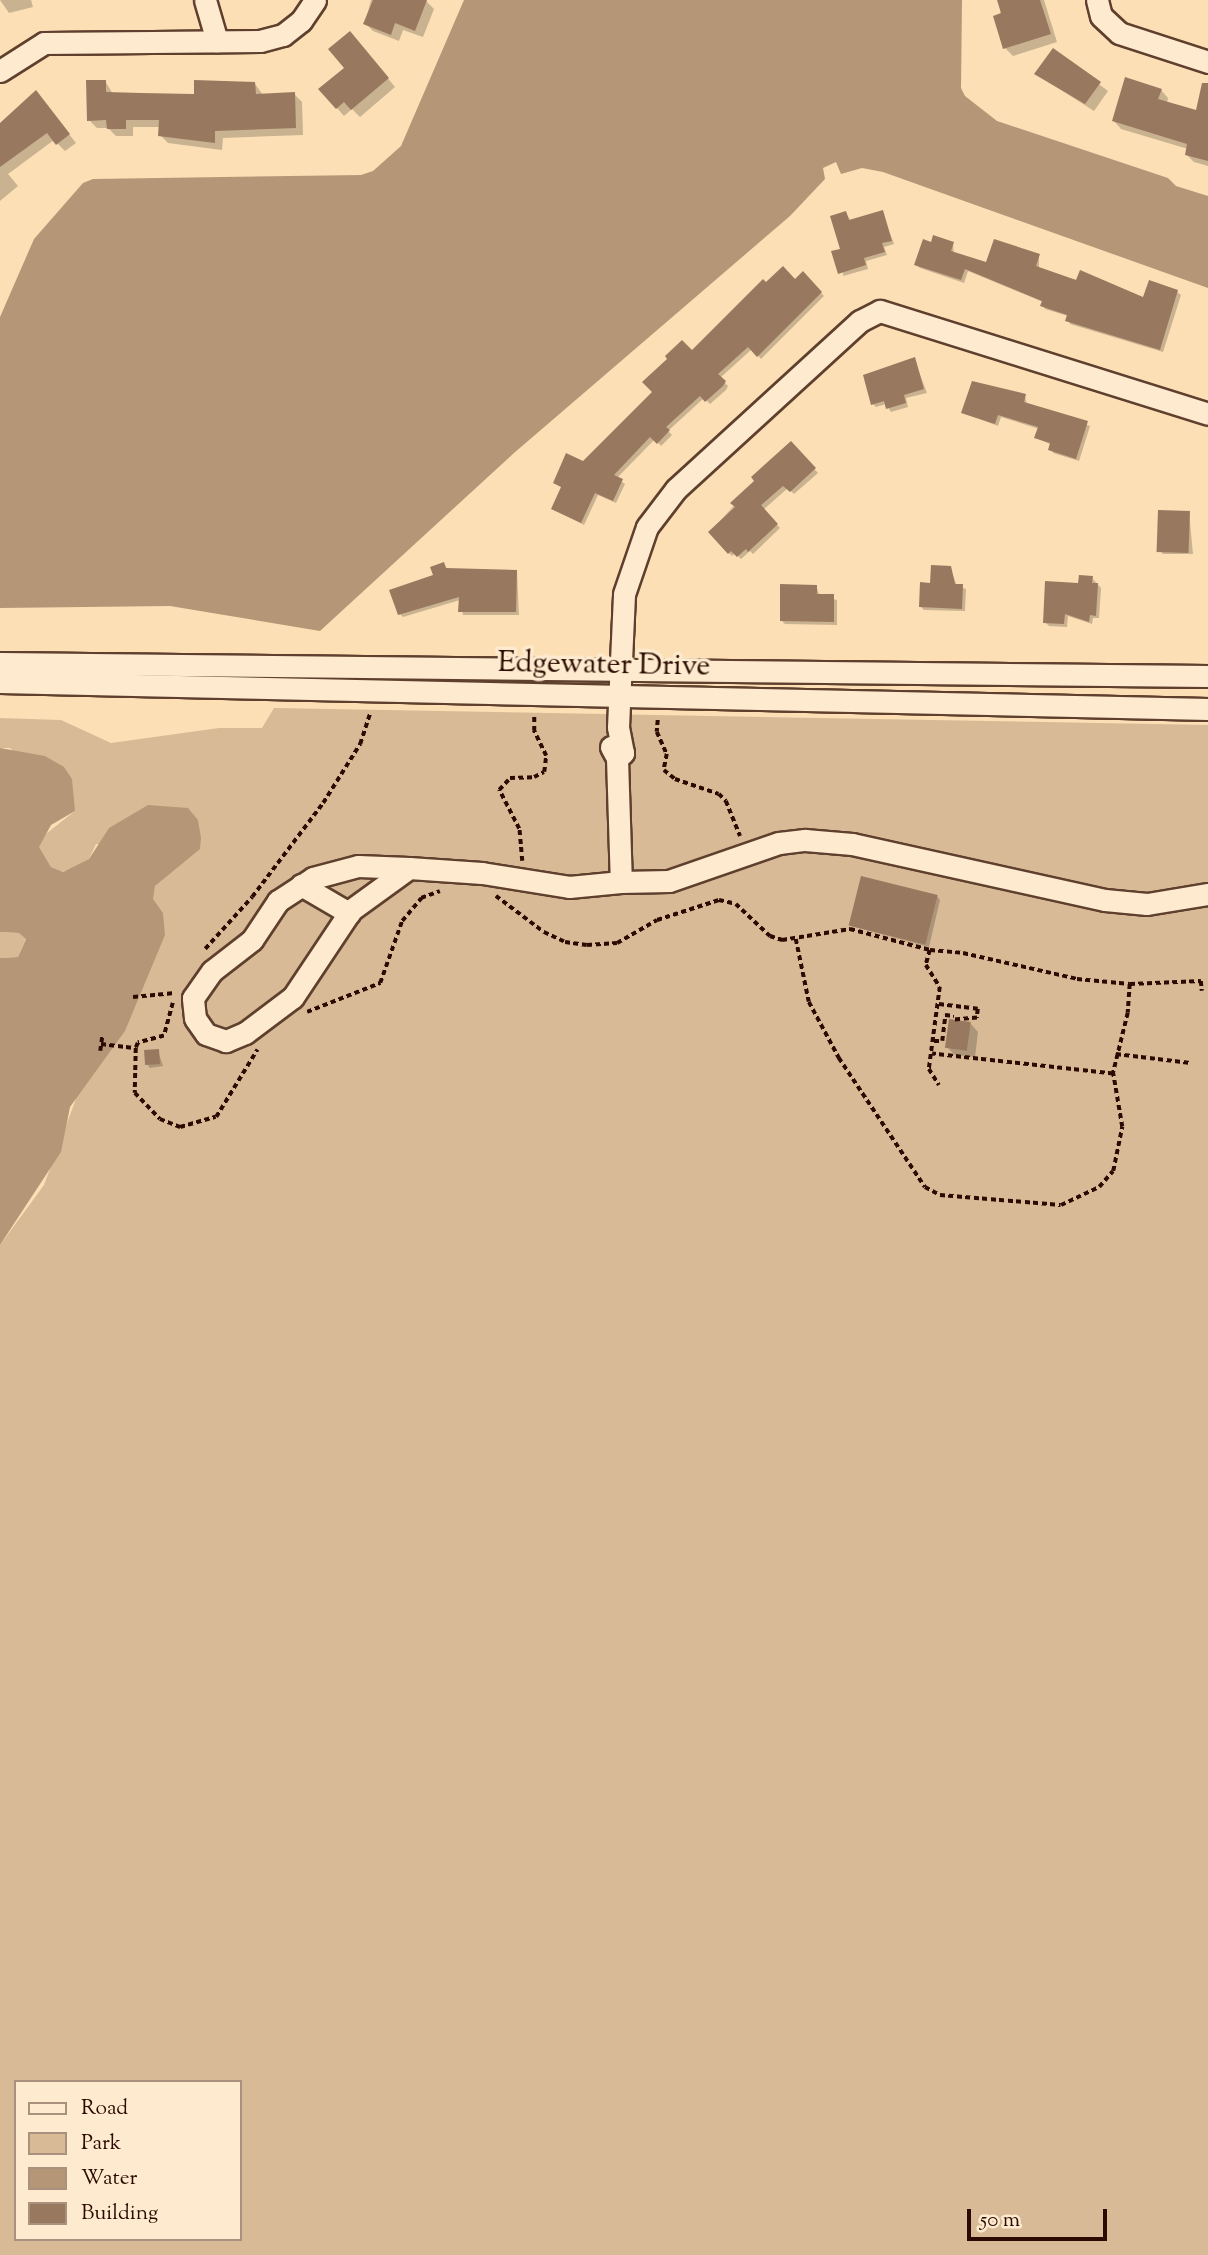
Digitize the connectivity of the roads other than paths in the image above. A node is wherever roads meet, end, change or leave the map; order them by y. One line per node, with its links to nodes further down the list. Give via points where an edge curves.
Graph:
1 (205, 0): 4 (street)
2 (315, 0): 4 (street, via 302,21 283,34 260,41)
3 (1097, 0): 5 (street, via 1101,16 1119,33)
4 (217, 41): 6 (street, via 44,43)
5 (1208, 62)
6 (0, 71)
7 (1208, 414): 9 (street, via 880,311 860,321 660,508 629,572)
8 (0, 663): 9 (street, Edgewater Drive)
9 (621, 667): 10 (street, Edgewater Drive); 12 (street)
10 (1208, 676)
11 (0, 682): 12 (street, Edgewater Drive)
12 (620, 696): 13 (street, Edgewater Drive); 15 (street, via 611,754 617,758)
13 (1208, 709)
14 (409, 868): 15 (street, via 569,887); 16 (street, via 358,866); 18 (street)
15 (621, 882): 17 (street, via 669,881 779,844 823,842 1105,900 1147,904)
16 (301, 885): 18 (street); 18 (street, via 278,901 252,940 212,971 193,998 195,1018 206,1034 226,1041 246,1033 293,997)
17 (1208, 894)
18 (349, 913)

